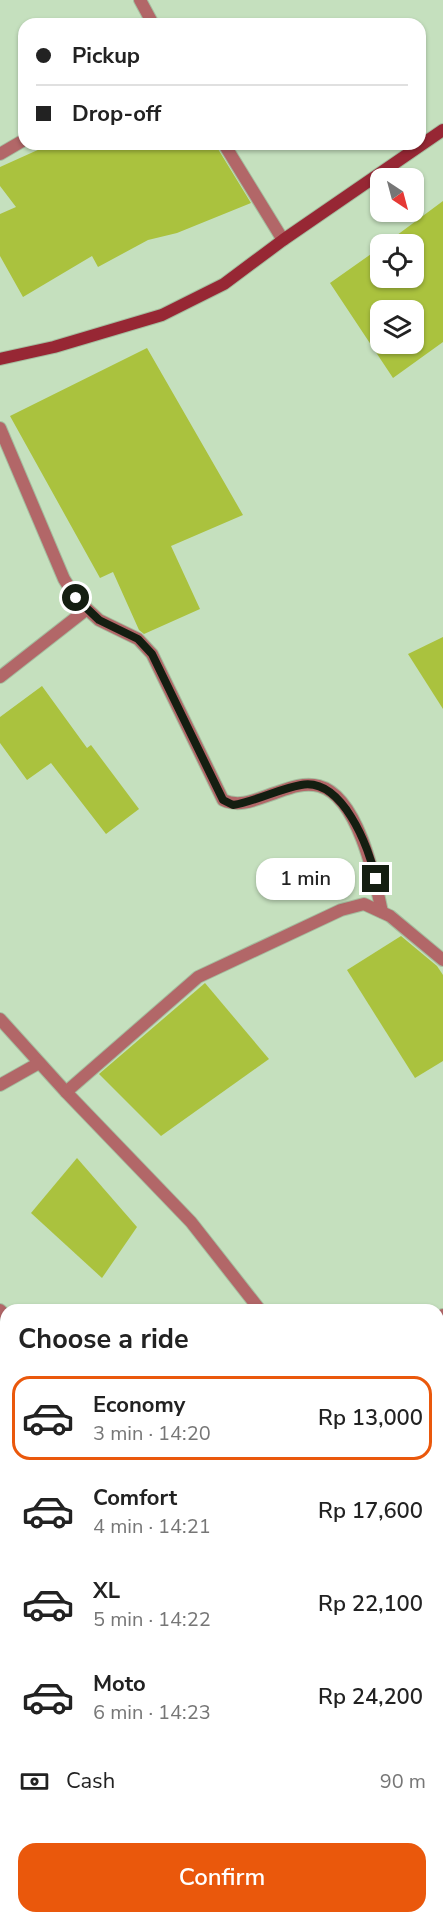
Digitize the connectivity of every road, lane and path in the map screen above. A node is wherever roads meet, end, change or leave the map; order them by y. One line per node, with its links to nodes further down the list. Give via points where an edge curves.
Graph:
1 (140, 0): 2 (street)
2 (150, 18)
3 (443, 130): 4 (street)
4 (426, 142)
5 (18, 144): 8 (street)
6 (228, 150): 9 (street)
7 (414, 150): 9 (street)
8 (0, 154)
9 (283, 240): 10 (street, via 224,284 162,315)
10 (0, 359)
11 (0, 428): 12 (street, via 64,579)
12 (87, 609): 13 (street); 14 (street, via 99,620 138,639 152,654 223,800 233,805 303,784 333,793 353,819 372,862)
13 (0, 677)
14 (382, 912): 15 (street); 19 (street, via 364,904 341,910 198,977)
15 (443, 960)
16 (0, 1019): 17 (street)
17 (39, 1063): 18 (street); 19 (street)
18 (0, 1085)
19 (66, 1092): 20 (street, via 191,1222)
20 (255, 1304)

